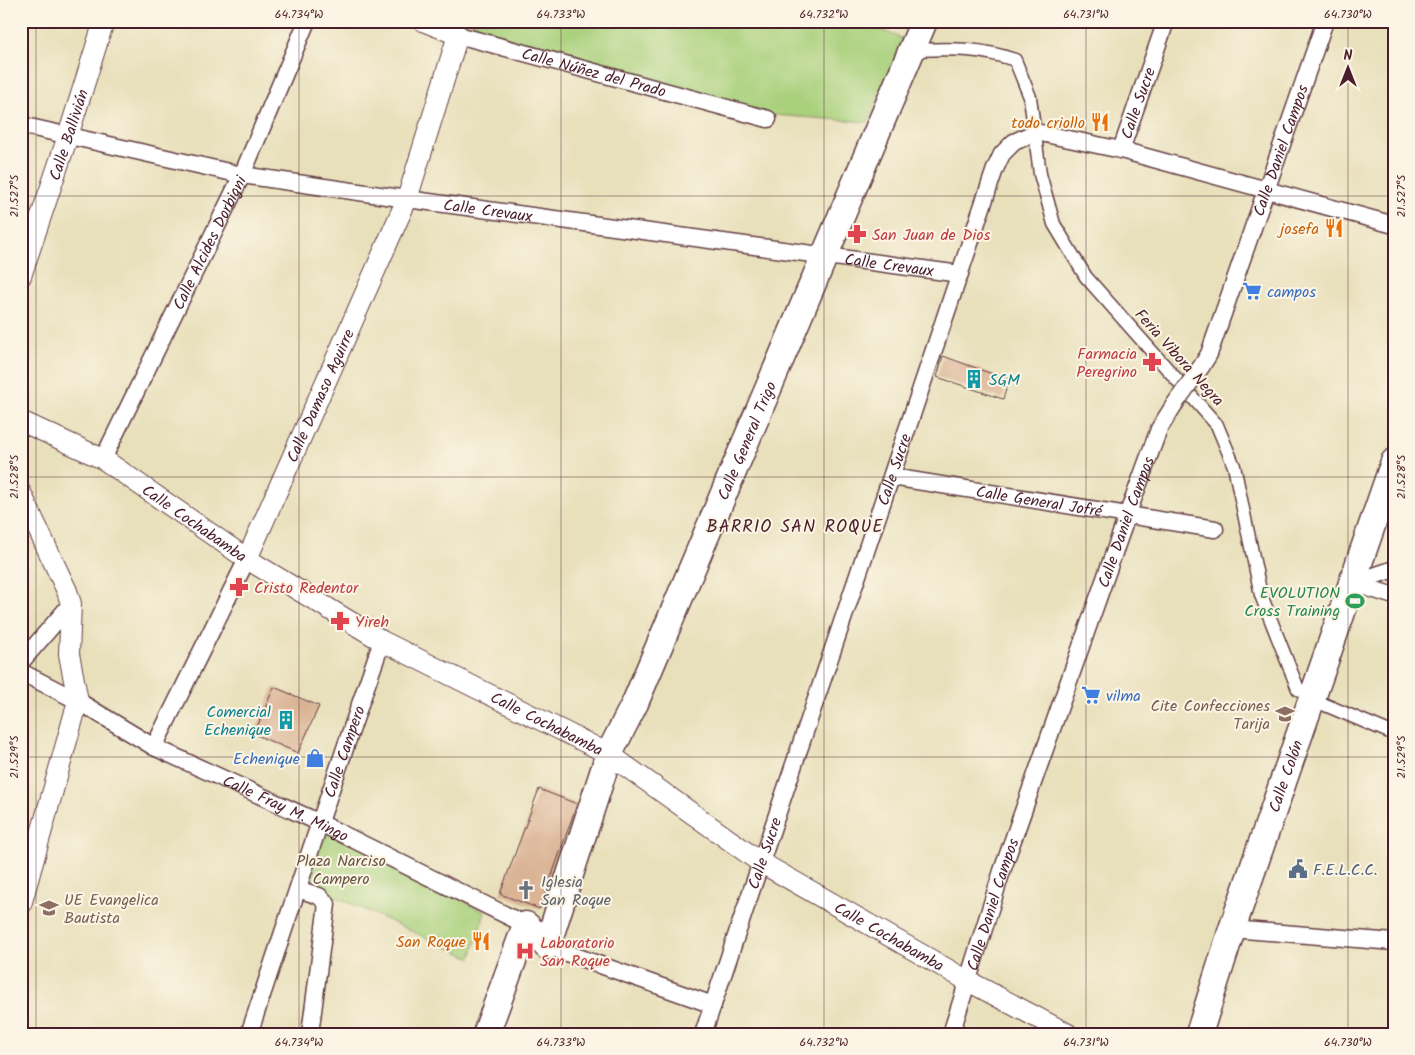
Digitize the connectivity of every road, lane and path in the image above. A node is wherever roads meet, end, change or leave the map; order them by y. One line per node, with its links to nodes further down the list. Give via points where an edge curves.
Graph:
1 (104, 21): 12 (street, Calle Ballivián)
2 (307, 21): 14 (street, Calle Alcides Dorbigni)
3 (423, 21): 7 (street, Calle Núñez del Prado)
4 (924, 21): 8 (main road, Calle General Trigo)
5 (1166, 21): 13 (street, Calle Sucre)
6 (1325, 21): 15 (street, Calle Daniel Campos)
7 (458, 35): 9 (street, Calle Núñez del Prado); 16 (street, Calle Damaso Aguirre)
8 (912, 50): 11 (street, Feria Vibora Negra, via 965,48 1015,60 1030,97); 18 (main road, Calle General Trigo)
9 (768, 119)
10 (21, 125): 12 (street, Calle Crevaux)
11 (1036, 132): 13 (street, Calle Sucre); 19 (street, Calle Sucre, via 1014,142 1002,154); 36 (street, Feria Vibora Negra, via 1040,174 1054,224 1086,277 1201,403 1217,425 1234,466 1261,595 1293,679 1298,688)
12 (68, 136): 14 (street, Calle Crevaux); 20 (street, Calle Ballivián)
13 (1121, 150): 15 (street)
14 (242, 174): 16 (street, Calle Crevaux); 22 (street, Calle Alcides Dorbigni)
15 (1268, 190): 17 (street); 26 (street, Calle Daniel Campos, bridge, via 1209,354 1159,429)
16 (407, 199): 18 (street, Calle Crevaux); 28 (street, Calle Damaso Aguirre)
17 (1394, 225)
18 (825, 256): 19 (street, Calle Crevaux); 40 (main road, Calle General Trigo, via 636,703)
19 (960, 274): 24 (street, Calle Sucre)
20 (21, 276)
21 (21, 421): 22 (street, Calle Cochabamba)
22 (103, 459): 28 (street, Calle Cochabamba)
23 (1394, 462): 30 (main road, Calle Colón)
24 (892, 477): 26 (street, Calle General Jofré); 42 (street, Calle Sucre)
25 (21, 493): 32 (street)
26 (1127, 516): 27 (street, Calle General Jofré); 49 (street, Calle Daniel Campos, via 1002,871)
27 (1215, 529)
28 (247, 559): 33 (street, Calle Cochabamba); 39 (street, Calle Damaso Aguirre)
29 (1394, 569): 30 (street)
30 (1353, 583): 31 (street); 36 (main road, Calle Colón)
31 (1394, 596)
32 (71, 604): 34 (street); 37 (street, via 69,654)
33 (382, 641): 40 (street, Calle Cochabamba); 41 (street, Calle Campero)
34 (21, 662)
35 (21, 672): 37 (street, Calle Fray M. Mingo)
36 (1311, 697): 38 (street, Feria Vibora Negra); 46 (main road, Calle Colón)
37 (78, 701): 39 (street, Calle Fray M. Mingo); 44 (street)
38 (1394, 734)
39 (154, 746): 41 (street, Calle Fray M. Mingo)
40 (609, 754): 42 (street, Calle Cochabamba); 48 (main road, Calle General Trigo)
41 (318, 822): 43 (street, Calle Campero); 45 (street, Calle Fray M. Mingo)
42 (760, 862): 49 (street, Calle Cochabamba); 50 (street, Calle Sucre)
43 (298, 889): 51 (street, Calle Campero); 52 (street, via 319,896 327,904)
44 (21, 905)
45 (526, 925): 48 (main road, Calle Fray M. Mingo); 53 (main road)
46 (1232, 929): 47 (street); 57 (main road, Calle Colón)
47 (1394, 942)
48 (547, 946): 50 (street, Calle Fray M. Mingo)
49 (968, 981): 55 (street, Calle Daniel Campos); 56 (street, Calle Cochabamba)
50 (713, 1004): 54 (street, Calle Sucre)
51 (249, 1034)
52 (310, 1034)
53 (486, 1034)
54 (703, 1034)
55 (951, 1034)
56 (1068, 1034)
57 (1199, 1034)

